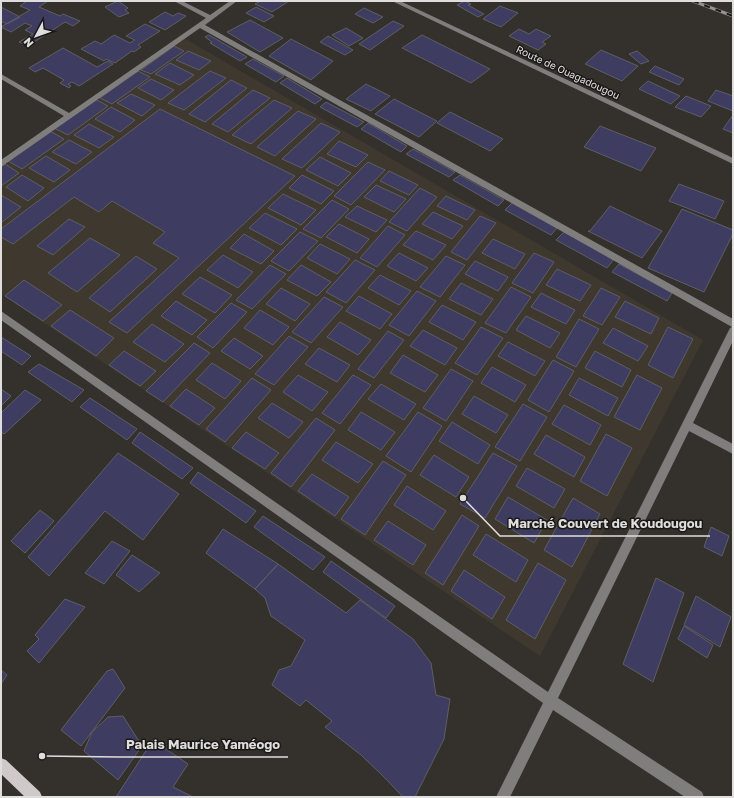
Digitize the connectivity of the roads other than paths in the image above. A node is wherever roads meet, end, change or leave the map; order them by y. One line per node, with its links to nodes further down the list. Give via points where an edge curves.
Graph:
1 (177, 1): 4 (street)
2 (234, 1): 4 (street)
3 (395, 1): 8 (street, Route de Ouagadougou)
4 (210, 17): 5 (street)
5 (200, 24): 7 (street); 11 (street)
6 (1, 76): 7 (street)
7 (69, 116): 9 (street)
8 (733, 161)
9 (1, 164)
10 (1, 315): 15 (street)
11 (733, 324)
12 (733, 331): 13 (street)
13 (686, 424): 14 (street); 15 (street)
14 (733, 449)
15 (551, 701): 18 (street); 19 (street)
16 (1, 765): 17 (main road)
17 (35, 797)
18 (503, 797)
19 (697, 797)

